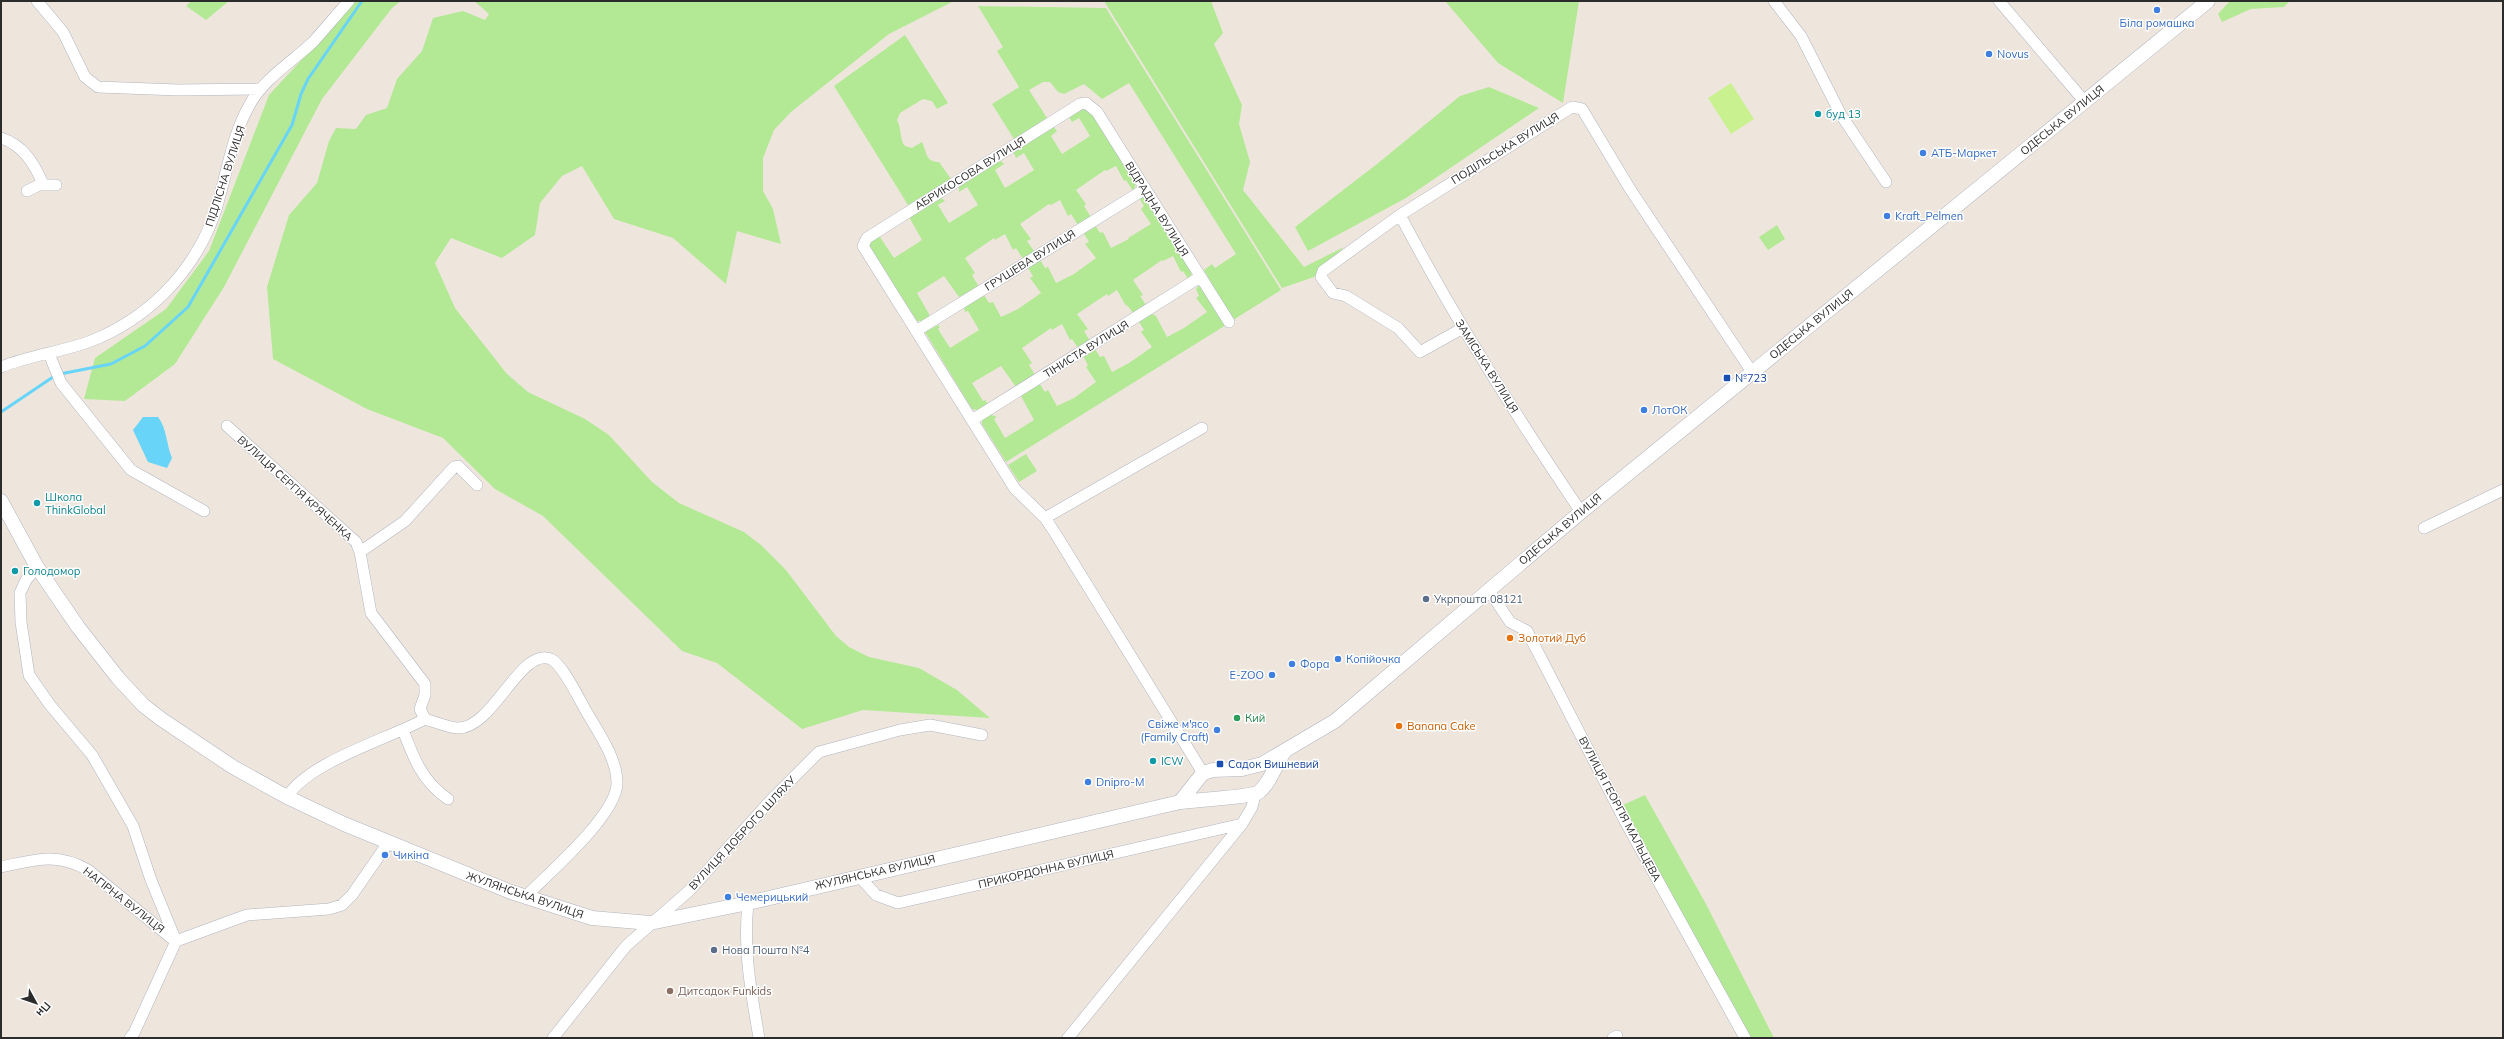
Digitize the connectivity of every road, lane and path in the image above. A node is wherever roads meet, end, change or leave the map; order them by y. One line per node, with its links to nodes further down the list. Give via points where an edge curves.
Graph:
1 (36, 1): 6 (street, via 63,32 84,77 98,87 178,90)
2 (349, 1): 6 (street, ПІДЛІСНА ВУЛИЦЯ, via 313,41)
3 (1774, 1): 10 (street, via 1801,36 1842,115)
4 (1999, 1): 7 (street)
5 (2208, 1): 7 (street, ОДЕСЬКА ВУЛИЦЯ)
6 (261, 89): 20 (street, ПІДЛІСНА ВУЛИЦЯ, via 249,105 238,132 212,220 200,248 187,269 153,304 133,318 92,340)
7 (2085, 102): 22 (street, ОДЕСЬКА ВУЛИЦЯ)
8 (1080, 104): 13 (street, ВІДРАДНА ВУЛИЦЯ, via 1086,103 1097,112); 19 (street, АБРИКОСОВА ВУЛИЦЯ, via 867,238 863,246)
9 (1, 138): 11 (street, via 12,142 24,152)
10 (1886, 182)
11 (43, 184): 12 (street); 14 (street)
12 (56, 184)
13 (1145, 189): 16 (street, ВІДРАДНА ВУЛИЦЯ); 19 (street, ГРУШЕВА ВУЛИЦЯ)
14 (27, 191)
15 (1400, 215): 18 (street, ЗАМІСЬКА ВУЛИЦЯ); 18 (street, ПОДІЛЬСЬКА ВУЛИЦЯ, via 1322,271 1321,277 1333,293 1346,296 1398,328 1420,352); 22 (street, ПОДІЛЬСЬКА ВУЛИЦЯ, via 1554,116 1572,107 1582,109 1630,189)
16 (1200, 277): 17 (street, ВІДРАДНА ВУЛИЦЯ); 23 (street, ТІНИСТА ВУЛИЦЯ)
17 (1229, 322)
18 (1463, 328): 30 (street, ЗАМІСЬКА ВУЛИЦЯ)
19 (916, 331): 23 (street)
20 (49, 354): 21 (street, ПІДЛІСНА ВУЛИЦЯ); 29 (street, via 61,383 131,470)
21 (1, 367)
22 (1752, 372): 30 (street, ОДЕСЬКА ВУЛИЦЯ)
23 (972, 420): 31 (street, via 1015,489)
24 (227, 426): 33 (street, ВУЛИЦЯ СЕРГІЯ КРЯЧЕНКА, via 350,536)
25 (1202, 428): 31 (street)
26 (477, 485): 33 (street, ВУЛИЦЯ СЕРГІЯ КРЯЧЕНКА, via 458,466 454,467 405,521)
27 (2503, 490): 32 (street)
28 (1, 501): 34 (street, ЖУЛЯНСЬКА ВУЛИЦЯ)
29 (204, 511)
30 (1581, 512): 35 (street, ОДЕСЬКА ВУЛИЦЯ)
31 (1045, 518): 41 (street)
32 (2424, 528)
33 (360, 552): 36 (street, ВУЛИЦЯ СЕРГІЯ КРЯЧЕНКА, via 372,613 425,684 425,695 420,709)
34 (37, 567): 44 (street, ЖУЛЯНСЬКА ВУЛИЦЯ, via 78,628 143,705 214,755); 55 (street, via 26,580 20,594 21,622 29,675 50,705 92,755 133,826 151,880)
35 (1488, 589): 39 (street, ОДЕСЬКА ВУЛИЦЯ, via 1358,702 1310,737); 60 (street, ВУЛИЦЯ ГЕОРГІЯ МАЛЬЦЕВА, via 1510,622 1527,631 1625,821)
36 (425, 719): 37 (street); 52 (street, via 458,728 475,721 500,699 529,663 545,658 552,660 562,671 601,737 613,763 617,784 612,803 599,822)
37 (404, 730): 44 (street, via 313,770 295,785); 46 (street, via 416,766 436,791)
38 (982, 735): 54 (street, ВУЛИЦЯ ДОБРОГО ШЛЯХУ, via 930,725 900,730 819,752 690,890)
39 (1284, 752): 40 (street); 42 (street)
40 (1254, 767): 41 (street, via 1212,770); 42 (street, via 1263,772)
41 (1201, 776): 45 (street, via 1198,789); 47 (street)
42 (1266, 782): 43 (street)
43 (1255, 794): 45 (street, ЖУЛЯНСЬКА ВУЛИЦЯ); 48 (street, via 1252,807)
44 (287, 796): 49 (street, ЖУЛЯНСЬКА ВУЛИЦЯ)
45 (1208, 798): 47 (street, ЖУЛЯНСЬКА ВУЛИЦЯ)
46 (448, 799)
47 (1180, 802): 51 (street, ЖУЛЯНСЬКА ВУЛИЦЯ)
48 (1242, 824): 51 (street, ПРИКОРДОННА ВУЛИЦЯ, via 898,903 876,895); 59 (street)
49 (388, 843): 52 (street, ЖУЛЯНСЬКА ВУЛИЦЯ); 55 (street, via 352,896 342,905 329,909 248,915)
50 (1, 867): 55 (street, НАГІРНА ВУЛИЦЯ, via 49,857 73,861 88,870)
51 (859, 876): 53 (street, ЖУЛЯНСЬКА ВУЛИЦЯ)
52 (525, 897): 54 (street, ЖУЛЯНСЬКА ВУЛИЦЯ, via 592,918)
53 (748, 903): 54 (street, ЖУЛЯНСЬКА ВУЛИЦЯ); 58 (street, via 746,962)
54 (650, 923): 57 (street, ВУЛИЦЯ ДОБРОГО ШЛЯХУ, via 626,946)
55 (176, 941): 56 (street)
56 (130, 1038)
57 (553, 1038)
58 (759, 1038)
59 (1068, 1038)
60 (1744, 1038)

